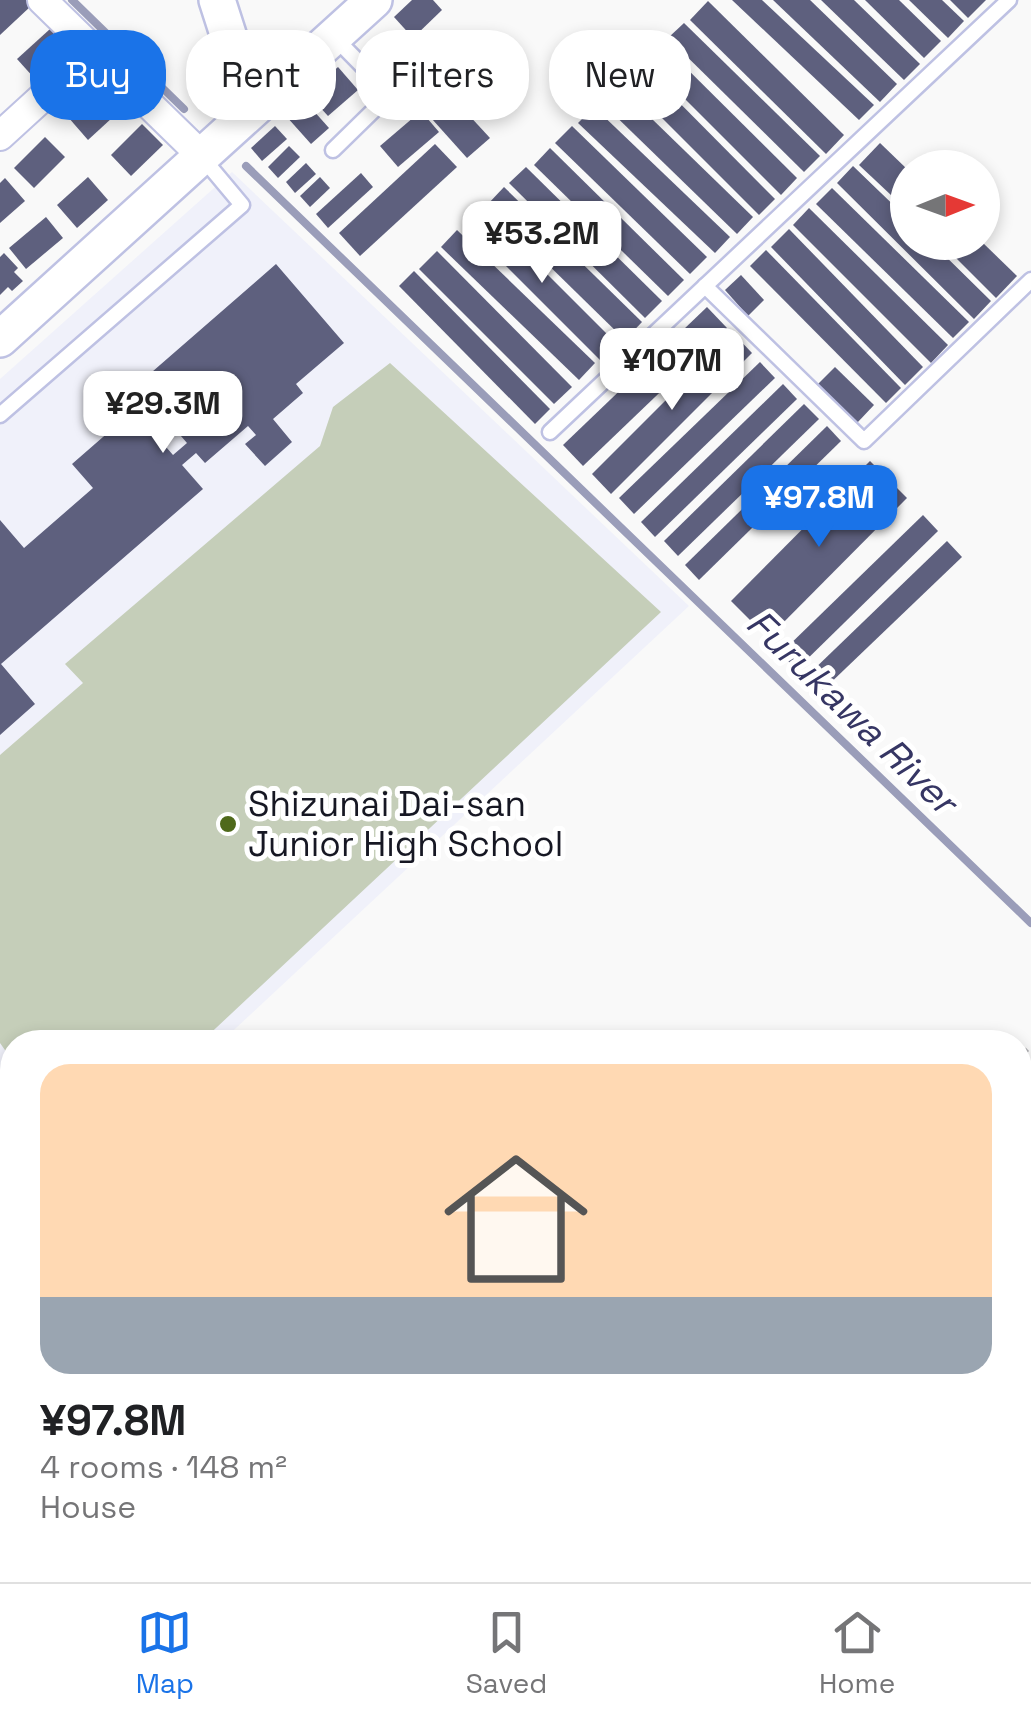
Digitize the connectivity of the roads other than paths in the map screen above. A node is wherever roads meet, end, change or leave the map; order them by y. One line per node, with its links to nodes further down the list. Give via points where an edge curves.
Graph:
1 (42, 0): 5 (street)
2 (217, 0): 6 (street)
3 (374, 0): 7 (street)
4 (1009, 0): 18 (lane)
5 (71, 30)
6 (227, 30)
7 (336, 34)
8 (336, 38): 9 (lane)
9 (356, 59)
10 (30, 108): 14 (street)
11 (164, 120): 16 (street)
12 (240, 120): 16 (street)
13 (364, 120): 15 (lane)
14 (0, 136)
15 (333, 150)
16 (201, 155): 19 (street); 20 (lane, via 242,205)
17 (1031, 280): 18 (lane, via 864,440)
18 (706, 286): 21 (lane)
19 (0, 338)
20 (0, 415)
21 (550, 432)

